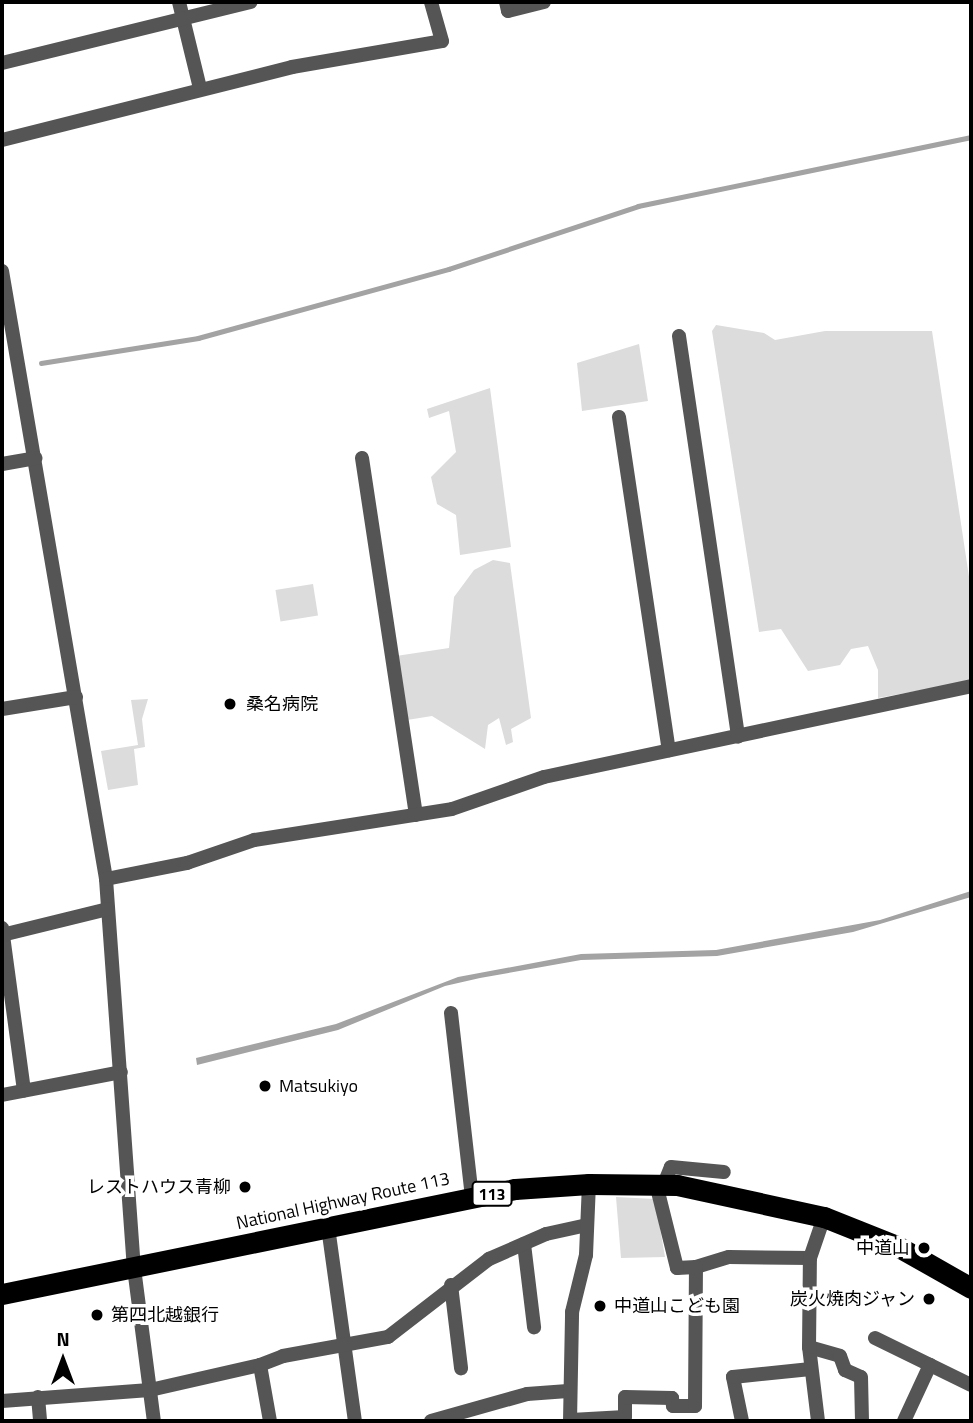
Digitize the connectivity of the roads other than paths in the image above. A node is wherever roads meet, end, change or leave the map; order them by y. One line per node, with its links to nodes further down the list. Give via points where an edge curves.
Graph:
1 (179, 2): 6 (street)
2 (251, 2): 6 (street)
3 (431, 2): 8 (street, via 442,41)
4 (506, 2): 5 (street, via 508,11)
5 (544, 2)
6 (183, 18): 7 (street); 8 (street)
7 (2, 63)
8 (200, 88): 9 (street)
9 (2, 140)
10 (2, 271): 12 (street)
11 (679, 336): 20 (street)
12 (8, 342): 14 (street)
13 (620, 417): 21 (street)
14 (35, 458): 16 (street); 18 (street)
15 (362, 458): 22 (street)
16 (2, 464)
17 (971, 686): 20 (street)
18 (76, 697): 19 (street); 23 (street)
19 (2, 709)
20 (738, 737): 21 (street)
21 (669, 750): 22 (street, via 544,777 485,801)
22 (416, 815): 23 (street, via 254,840 187,863)
23 (106, 879): 24 (street)
24 (108, 909): 26 (street); 28 (street)
25 (2, 928): 26 (street)
26 (2, 935): 29 (street)
27 (451, 1013): 34 (street)
28 (121, 1072): 29 (street); 41 (street)
29 (24, 1091): 30 (street)
30 (2, 1096)
31 (724, 1172): 33 (street, via 671,1167)
32 (589, 1184): 33 (highway, National Highway Route 113 / 113); 34 (highway, National Highway Route 113 / 113, via 515,1189); 36 (street)
33 (660, 1184): 35 (highway, National Highway Route 113 / 113); 40 (street, via 677,1268)
34 (472, 1198): 37 (highway, National Highway Route 113 / 113)
35 (824, 1217): 39 (street); 43 (highway, National Highway Route 113 / 113, via 897,1246)
36 (587, 1225): 38 (street); 55 (street, via 586,1255 572,1312)
37 (328, 1227): 41 (highway, National Highway Route 113 / 113); 48 (street)
38 (524, 1244): 42 (street, via 489,1259); 45 (street)
39 (810, 1258): 40 (street, via 729,1257); 47 (street)
40 (696, 1267): 58 (street, via 695,1406 673,1406 672,1398 625,1397 625,1417)
41 (134, 1268): 44 (highway, National Highway Route 113 / 113); 54 (street)
42 (451, 1285): 48 (street, via 388,1337); 51 (street)
43 (971, 1287)
44 (2, 1294)
45 (534, 1327)
46 (875, 1338): 50 (street)
47 (809, 1347): 52 (street); 66 (street, via 840,1356 845,1370 861,1377)
48 (344, 1348): 49 (street, via 282,1356); 62 (street)
49 (260, 1366): 54 (street); 61 (street)
50 (930, 1366): 53 (street); 67 (street)
51 (461, 1368)
52 (811, 1369): 64 (street, via 733,1377); 65 (street)
53 (971, 1385)
54 (150, 1390): 56 (street); 60 (street)
55 (568, 1391): 58 (street); 63 (street, via 527,1394)
56 (38, 1397): 57 (street); 59 (street)
57 (2, 1401)
58 (571, 1420)
59 (40, 1421)
60 (154, 1421)
61 (270, 1421)
62 (355, 1421)
63 (431, 1421)
64 (742, 1421)
65 (818, 1421)
66 (862, 1421)
67 (904, 1421)

